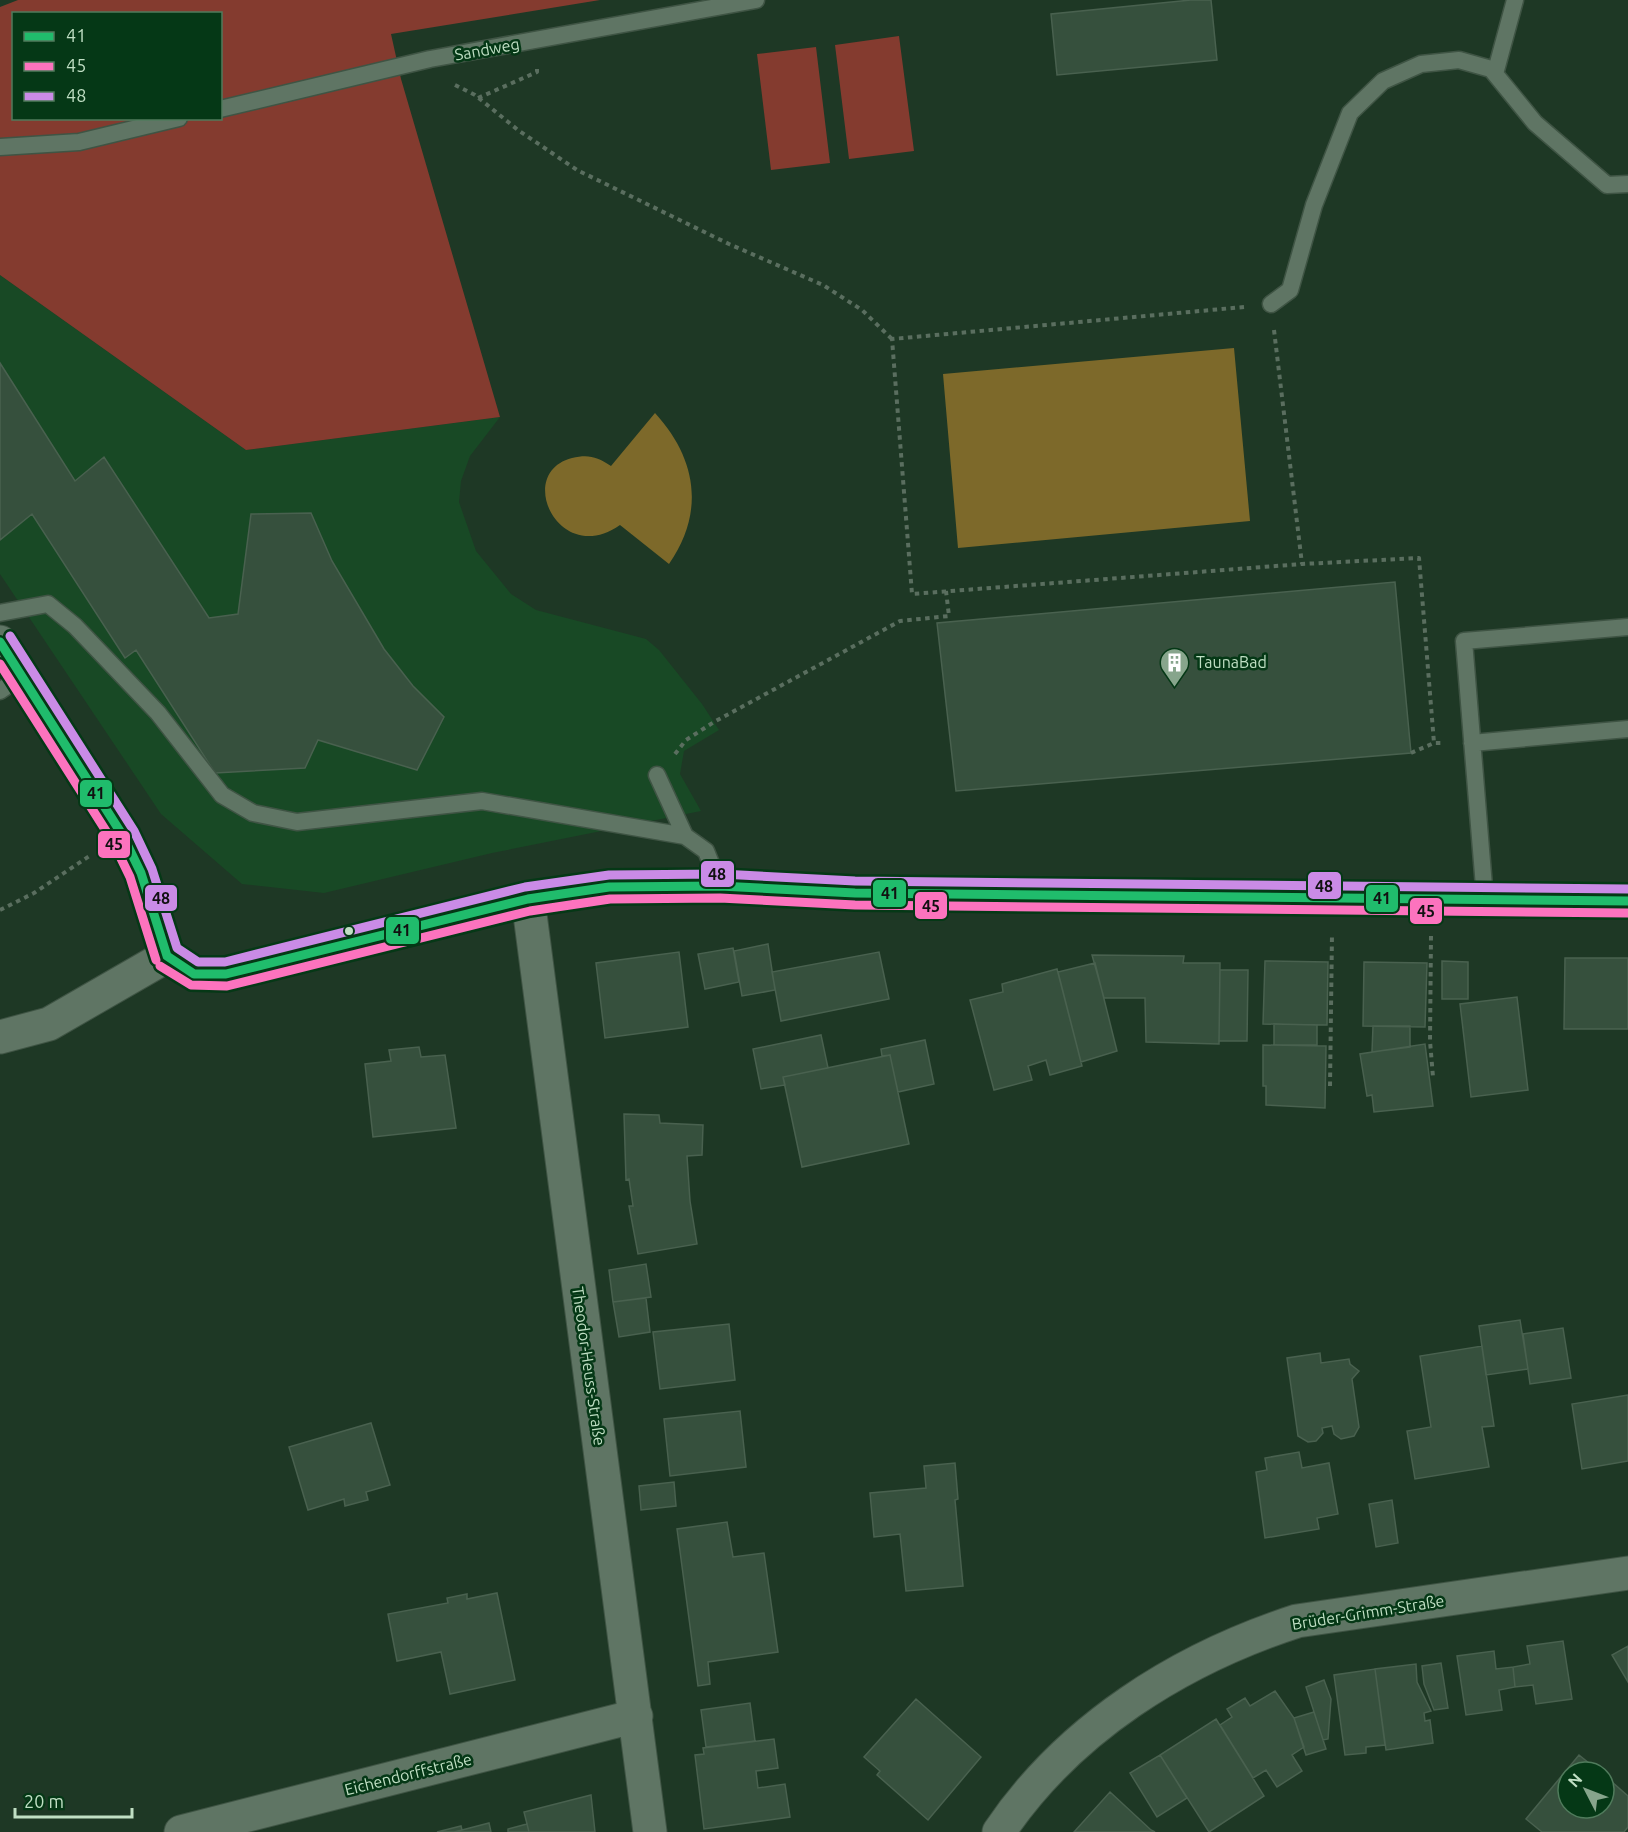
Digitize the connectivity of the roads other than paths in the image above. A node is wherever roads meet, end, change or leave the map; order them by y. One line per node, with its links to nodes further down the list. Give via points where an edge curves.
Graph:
1 (756, 0): 4 (lane, Sandweg, via 430,59)
2 (1515, 0): 3 (lane)
3 (1495, 74): 7 (lane, via 1535,123 1607,185); 8 (lane, via 1491,69 1459,60 1421,64 1383,81 1350,113 1314,205 1290,290)
4 (222, 109)
5 (171, 120): 6 (lane, via 79,142)
6 (0, 147)
7 (1628, 184)
8 (1271, 304)
9 (0, 613): 16 (lane, via 48,604 75,626 158,713 222,795 253,813 297,822 482,801)
10 (1628, 627): 14 (lane, via 1464,642)
11 (0, 642): 12 (street)
12 (11, 684): 21 (street, via 123,836 141,873)
13 (1628, 729): 14 (lane)
14 (1472, 743): 19 (lane)
15 (657, 775): 16 (lane)
16 (686, 836): 17 (lane, via 706,851)
17 (720, 886): 18 (street, via 609,887); 19 (street, via 855,892)
18 (528, 899): 21 (street, via 226,974 194,974); 24 (street, Theodor-Heuss-Straße)
19 (1485, 899): 20 (street)
20 (1628, 901)
21 (166, 956): 22 (street, via 49,1024)
22 (0, 1037)
23 (1628, 1573): 27 (street, Brüder-Grimm-Straße, via 1297,1621 1263,1632 1200,1659 1121,1708 1042,1777)
24 (636, 1716): 25 (street, Eichendorffstraße); 26 (street, Theodor-Heuss-Straße)
25 (181, 1832)
26 (650, 1832)
27 (999, 1832)

